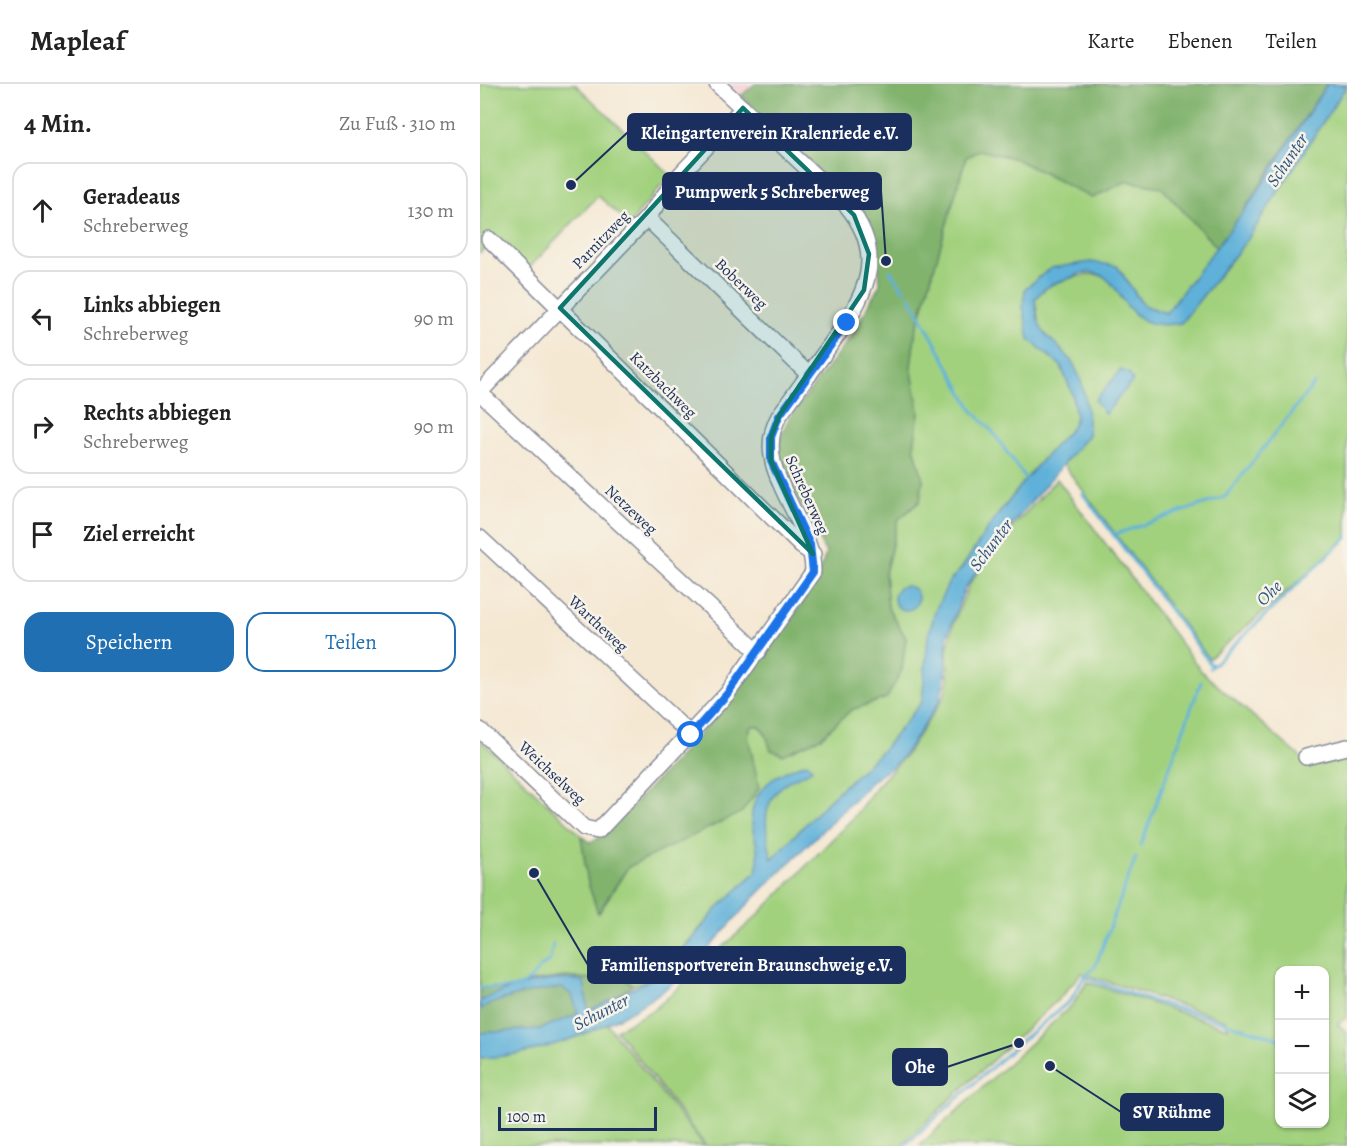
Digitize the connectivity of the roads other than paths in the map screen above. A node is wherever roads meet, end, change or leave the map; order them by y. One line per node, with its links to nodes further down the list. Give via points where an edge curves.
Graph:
1 (717, 84): 2 (street, Schreberweg)
2 (743, 108): 3 (street, Parnitzweg, via 678,177); 6 (street, Schreberweg, via 847,206 865,235 870,266 864,290 856,309)
3 (647, 218): 5 (street, Parnitzweg); 6 (street, Boberweg)
4 (489, 239): 5 (street, Katzbachweg)
5 (560, 308): 7 (street, Parnitzweg); 9 (street, Katzbachweg, via 792,538)
6 (809, 375): 9 (street, Schreberweg, via 779,416 770,448 771,461)
7 (480, 393): 10 (street, Netzeweg)
8 (480, 538): 12 (street, Wartheweg)
9 (813, 554): 10 (street, Schreberweg, via 813,572)
10 (758, 652): 12 (street, Schreberweg)
11 (480, 730): 15 (street, Weichselweg, via 584,828 594,832)
12 (691, 735): 15 (street, Schreberweg)
13 (1347, 747): 14 (street)
14 (1306, 757)
15 (603, 828)

